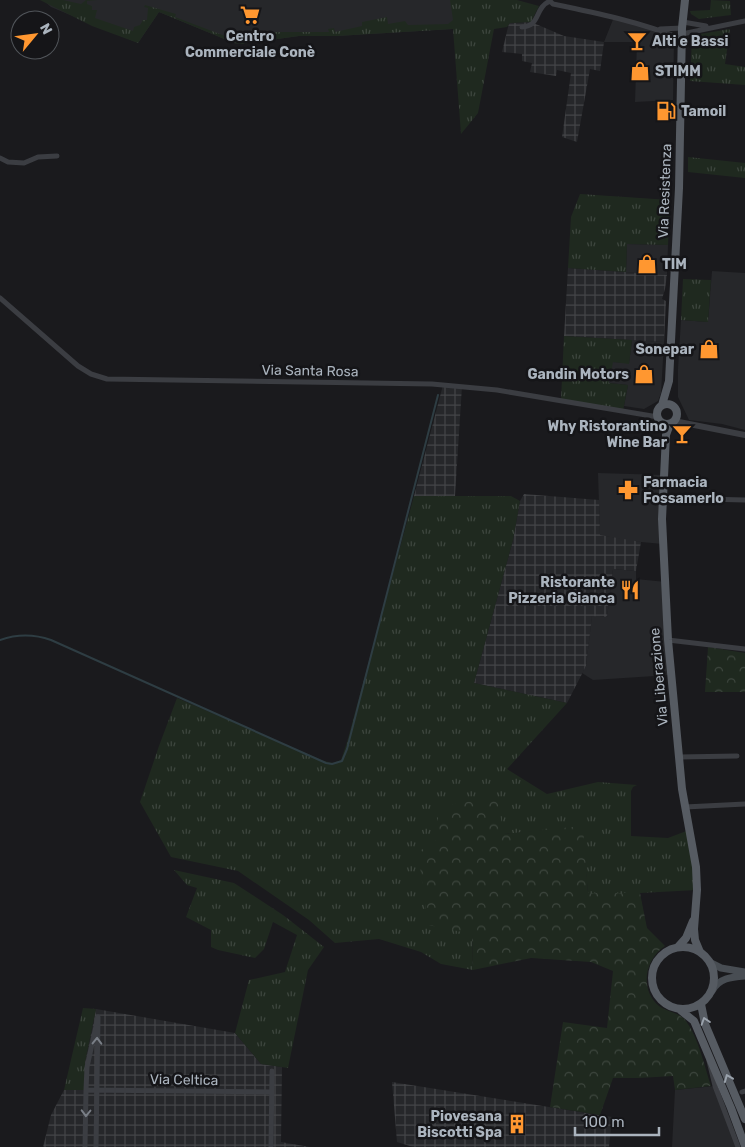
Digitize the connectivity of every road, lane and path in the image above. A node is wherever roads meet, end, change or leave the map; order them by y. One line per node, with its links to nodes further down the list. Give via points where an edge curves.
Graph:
1 (550, 0): 4 (street, via 541,7 534,24); 6 (street, via 553,4)
2 (685, 0): 7 (main road, Via Resistenza)
3 (745, 21): 5 (street)
4 (522, 27)
5 (712, 27): 7 (street); 7 (street)
6 (657, 29): 7 (street); 7 (street)
7 (682, 31): 11 (main road, Via Resistenza)
8 (57, 156): 9 (street, via 38,157 24,163)
9 (0, 158)
10 (0, 298): 13 (street, Via Santa Rosa, via 78,366 107,379 432,384 497,390 646,415)
11 (669, 383): 12 (main road, Via Resistenza); 13 (main road, Via Resistenza)
12 (672, 405): 13 (main road); 14 (main road, Via Liberazione, via 676,409)
13 (659, 412): 14 (main road)
14 (671, 421): 15 (street); 16 (main road, Via Liberazione, via 666,435)
15 (745, 435)
16 (663, 498): 17 (street); 18 (main road, Via Liberazione)
17 (745, 500)
18 (668, 640): 19 (street); 21 (main road, Via Liberazione)
19 (745, 649)
20 (737, 756): 21 (street)
21 (679, 757): 23 (main road, Via Liberazione)
22 (745, 804): 23 (street)
23 (686, 807): 24 (main road, Via Liberazione, via 696,873)
24 (694, 915): 25 (main road, Via Liberazione, via 686,938); 26 (main road, Via Liberazione, via 695,940)
25 (678, 947): 26 (main road); 31 (main road, via 669,950 656,962 652,980 657,996)
26 (700, 952): 27 (main road)
27 (711, 963): 28 (main road); 29 (main road, via 714,972)
28 (745, 974): 29 (main road, via 722,980)
29 (712, 991): 30 (main road)
30 (701, 1004): 31 (main road); 37 (main road, one-way to 30, via 705,1024)
31 (679, 1010): 32 (main road, via 694,1021)
32 (707, 1051): 38 (main road); 42 (street, via 715,1086)
33 (272, 1072): 36 (street)
34 (86, 1090): 35 (street, Via Celtica); 35 (street, one-way to 34, via 98,1015 86,1066); 39 (street, one-way to 39)
35 (96, 1090): 36 (street, Via Celtica); 40 (street)
36 (272, 1092): 41 (street)
37 (745, 1119)
38 (745, 1146)
39 (86, 1147)
40 (96, 1147)
41 (271, 1147)
42 (738, 1147)

